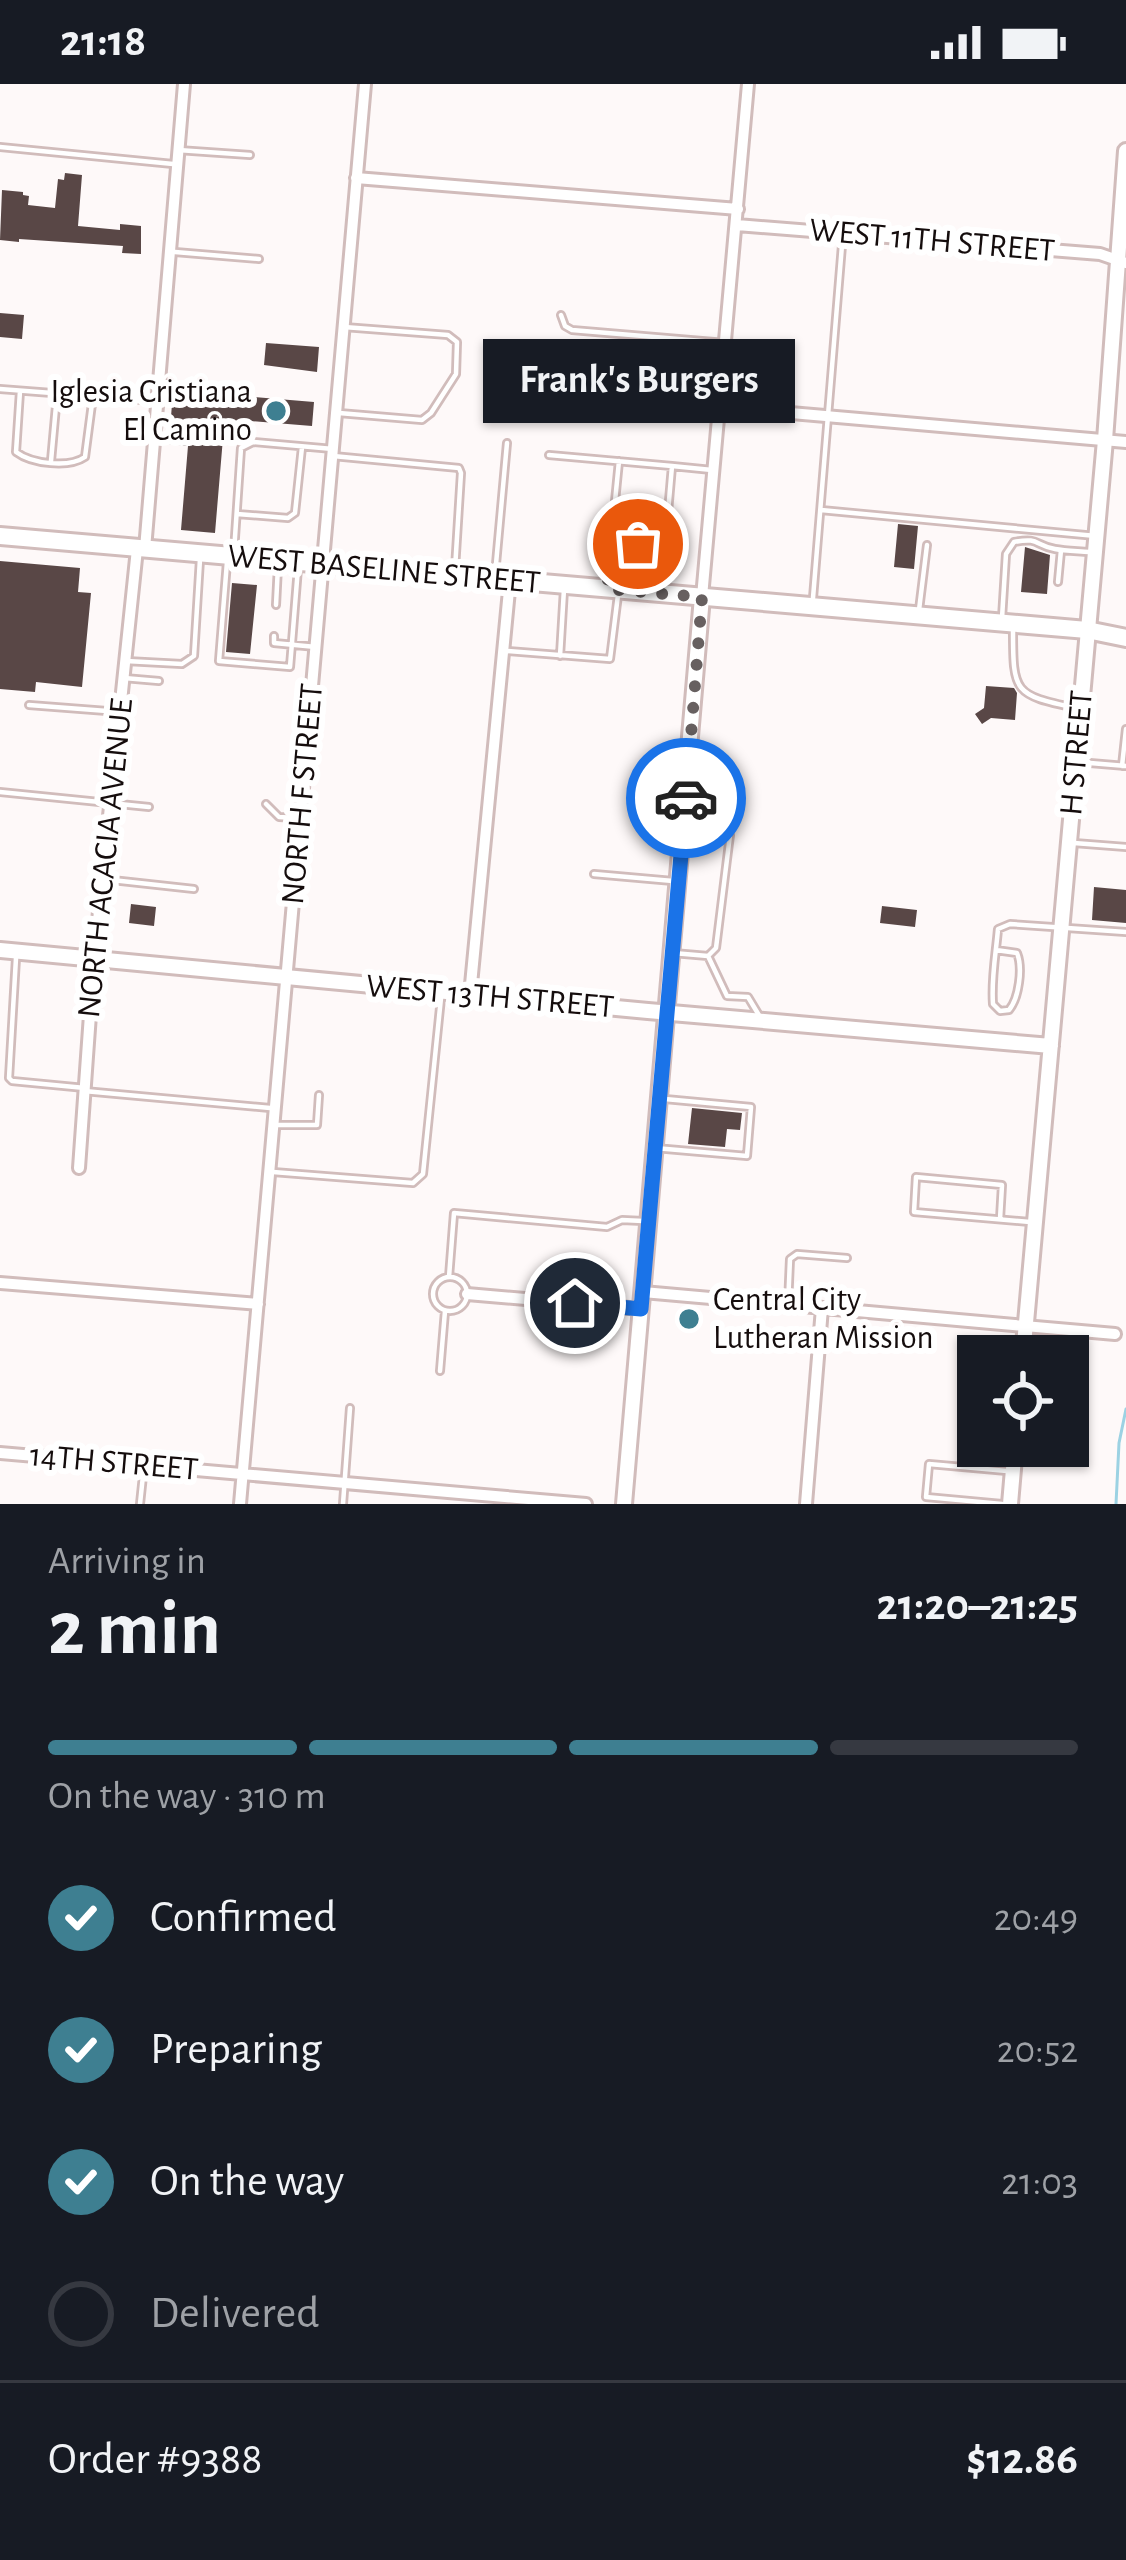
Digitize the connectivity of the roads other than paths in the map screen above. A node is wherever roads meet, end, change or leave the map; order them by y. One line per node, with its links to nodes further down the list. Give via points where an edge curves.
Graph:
1 (184, 84): 5 (street, NORTH ACACIA AVENUE)
2 (365, 84): 9 (street, NORTH F STREET)
3 (748, 84): 10 (street)
4 (0, 148): 8 (lane)
5 (178, 150): 7 (lane); 8 (street, NORTH ACACIA AVENUE)
6 (1126, 151): 15 (street, H STREET)
7 (250, 155)
8 (177, 164): 13 (street, NORTH ACACIA AVENUE)
9 (356, 178): 10 (street); 17 (street, NORTH F STREET)
10 (738, 209): 11 (street)
11 (737, 225): 12 (street, WEST 11TH STREET); 18 (street)
12 (843, 233): 15 (street, WEST 11TH STREET); 26 (lane)
13 (170, 251): 14 (lane); 23 (street, NORTH ACACIA AVENUE)
14 (259, 259)
15 (1122, 262): 27 (street, H STREET)
16 (561, 315): 18 (lane, via 572,330)
17 (344, 327): 25 (street, NORTH F STREET); 25 (lane, via 448,335 457,342 456,374 422,420)
18 (727, 343): 24 (street)
19 (0, 389): 20 (lane)
20 (20, 391): 21 (lane); 33 (lane, via 16,452)
21 (57, 394): 22 (lane); 33 (lane)
22 (93, 396): 23 (lane); 33 (lane, via 86,457)
23 (158, 401): 43 (street, NORTH ACACIA AVENUE)
24 (721, 407): 26 (street); 36 (street)
25 (336, 412): 31 (street, NORTH F STREET)
26 (828, 416): 27 (street); 37 (lane)
27 (1105, 440): 28 (street); 42 (street, H STREET)
28 (1126, 442)
29 (507, 443): 51 (lane)
30 (302, 446): 31 (lane); 38 (lane, via 295,513); 38 (lane, via 242,448)
31 (333, 452): 49 (street, NORTH F STREET); 50 (lane, via 458,468)
32 (549, 455): 34 (lane)
33 (51, 461)
34 (619, 461): 35 (lane); 40 (lane)
35 (672, 466): 36 (lane); 40 (lane, via 665,547)
36 (714, 470): 55 (street)
37 (821, 509): 42 (lane); 57 (lane)
38 (237, 514): 46 (lane)
39 (0, 536): 43 (main road, WEST BASELINE STREET)
40 (611, 542): 54 (lane)
41 (927, 544): 58 (lane)
42 (1095, 544): 44 (lane); 60 (street, H STREET)
43 (141, 549): 45 (main road, WEST BASELINE STREET); 67 (street, NORTH ACACIA AVENUE)
44 (1061, 550): 52 (lane); 59 (lane, via 1014,542 1006,554)
45 (200, 554): 46 (main road, WEST BASELINE STREET); 67 (lane, via 194,656 182,664)
46 (231, 556): 47 (main road, WEST BASELINE STREET); 63 (lane, via 219,661 290,668)
47 (278, 560): 48 (main road, WEST BASELINE STREET); 56 (lane)
48 (298, 562): 49 (main road, WEST BASELINE STREET); 63 (lane)
49 (323, 564): 50 (main road, WEST BASELINE STREET); 64 (street, NORTH F STREET)
50 (454, 575): 51 (main road, WEST BASELINE STREET)
51 (502, 580): 53 (main road, WEST BASELINE STREET); 65 (street)
52 (1058, 582)
53 (565, 586): 54 (main road, WEST BASELINE STREET); 66 (lane)
54 (612, 589): 55 (main road, WEST BASELINE STREET); 66 (lane, via 610,659)
55 (702, 597): 57 (main road, WEST BASELINE STREET); 77 (street)
56 (276, 605)
57 (813, 607): 58 (main road, WEST BASELINE STREET)
58 (918, 616): 59 (main road, WEST BASELINE STREET)
59 (1008, 624): 60 (main road, WEST BASELINE STREET); 71 (lane, via 1018,686 1031,699)
60 (1087, 630): 62 (main road, WEST BASELINE STREET); 71 (street, H STREET)
61 (274, 635): 63 (lane, via 274,643)
62 (1126, 638)
63 (292, 645): 64 (lane)
64 (316, 647): 81 (street, NORTH F STREET)
65 (503, 651): 66 (lane); 97 (street)
66 (560, 656)
67 (126, 662): 68 (street, NORTH ACACIA AVENUE)
68 (124, 678): 69 (lane); 72 (street, NORTH ACACIA AVENUE)
69 (159, 682)
70 (29, 705): 72 (lane)
71 (1080, 709): 74 (street, H STREET)
72 (120, 712): 78 (street, NORTH ACACIA AVENUE)
73 (1126, 729): 75 (lane)
74 (1076, 762): 75 (lane); 82 (street, H STREET)
75 (1124, 766)
76 (0, 792): 78 (lane)
77 (686, 802): 86 (street); 93 (lane, via 704,804 730,835 716,948)
78 (111, 804): 80 (lane); 85 (street, NORTH ACACIA AVENUE)
79 (266, 804): 81 (lane, via 279,817)
80 (149, 807)
81 (301, 819): 95 (street, NORTH F STREET)
82 (1069, 842): 83 (lane); 88 (street, H STREET)
83 (1126, 848)
84 (594, 874): 86 (lane)
85 (103, 879): 87 (lane); 94 (street, NORTH ACACIA AVENUE)
86 (679, 881): 92 (street)
87 (194, 889)
88 (1062, 927): 89 (lane); 90 (lane, via 998,928); 100 (street, H STREET)
89 (1126, 932)
90 (996, 950): 90 (lane, via 1017,953 1021,962 1009,1010 993,1004)
91 (8, 951): 94 (street, WEST 13TH STREET); 101 (lane, via 9,1078)
92 (673, 953): 93 (lane); 98 (street)
93 (708, 956): 99 (lane, via 727,995 748,997)
94 (94, 959): 95 (street, WEST 13TH STREET); 101 (street, NORTH ACACIA AVENUE)
95 (287, 978): 96 (street, WEST 13TH STREET); 104 (street, NORTH F STREET)
96 (441, 992): 97 (street, WEST 13TH STREET); 108 (lane, via 423,1174 412,1183)
97 (470, 995): 98 (street, WEST 13TH STREET)
98 (667, 1013): 99 (street, WEST 13TH STREET); 103 (street)
99 (763, 1022): 100 (street, WEST 13TH STREET)
100 (1051, 1046): 111 (street, H STREET)
101 (85, 1090): 104 (lane); 107 (street, NORTH ACACIA AVENUE)
102 (319, 1095): 105 (lane, via 317,1125)
103 (660, 1099): 106 (street); 106 (lane, via 751,1107 747,1156)
104 (276, 1108): 105 (street, NORTH F STREET)
105 (274, 1125): 108 (street, NORTH F STREET)
106 (656, 1148): 110 (street)
107 (79, 1168)
108 (270, 1172): 117 (street, NORTH F STREET)
109 (1000, 1219): 109 (lane, via 914,1212 916,1177 1002,1185); 111 (lane)
110 (649, 1221): 113 (lane, via 607,1226 454,1213); 116 (street)
111 (1035, 1222): 121 (street, H STREET)
112 (847, 1258): 118 (lane, via 790,1259)
113 (449, 1277): 115 (lane); 120 (lane, via 434,1292)
114 (0, 1283): 117 (street)
115 (467, 1294): 116 (street); 120 (lane, via 460,1307)
116 (642, 1300): 118 (street); 137 (street)
117 (258, 1304): 130 (street, NORTH F STREET)
118 (788, 1305): 119 (street)
119 (822, 1308): 121 (street); 138 (street)
120 (446, 1310): 124 (lane)
121 (1026, 1326): 122 (street); 123 (street, H STREET)
122 (1115, 1334)
123 (1025, 1335)
124 (440, 1371)
125 (350, 1408): 131 (lane)
126 (0, 1453): 127 (street, 14TH STREET)
127 (144, 1466): 130 (street, 14TH STREET); 133 (lane)
128 (1013, 1467): 129 (street)
129 (1012, 1472): 139 (street); 139 (lane, via 929,1464 926,1497)
130 (243, 1475): 131 (street, 14TH STREET); 134 (street, NORTH F STREET)
131 (345, 1484): 132 (street, 14TH STREET); 135 (lane)
132 (521, 1501): 136 (street, 14TH STREET)
133 (140, 1504)
134 (240, 1504)
135 (343, 1504)
136 (586, 1504)
137 (624, 1504)
138 (806, 1504)
139 (1006, 1504)

